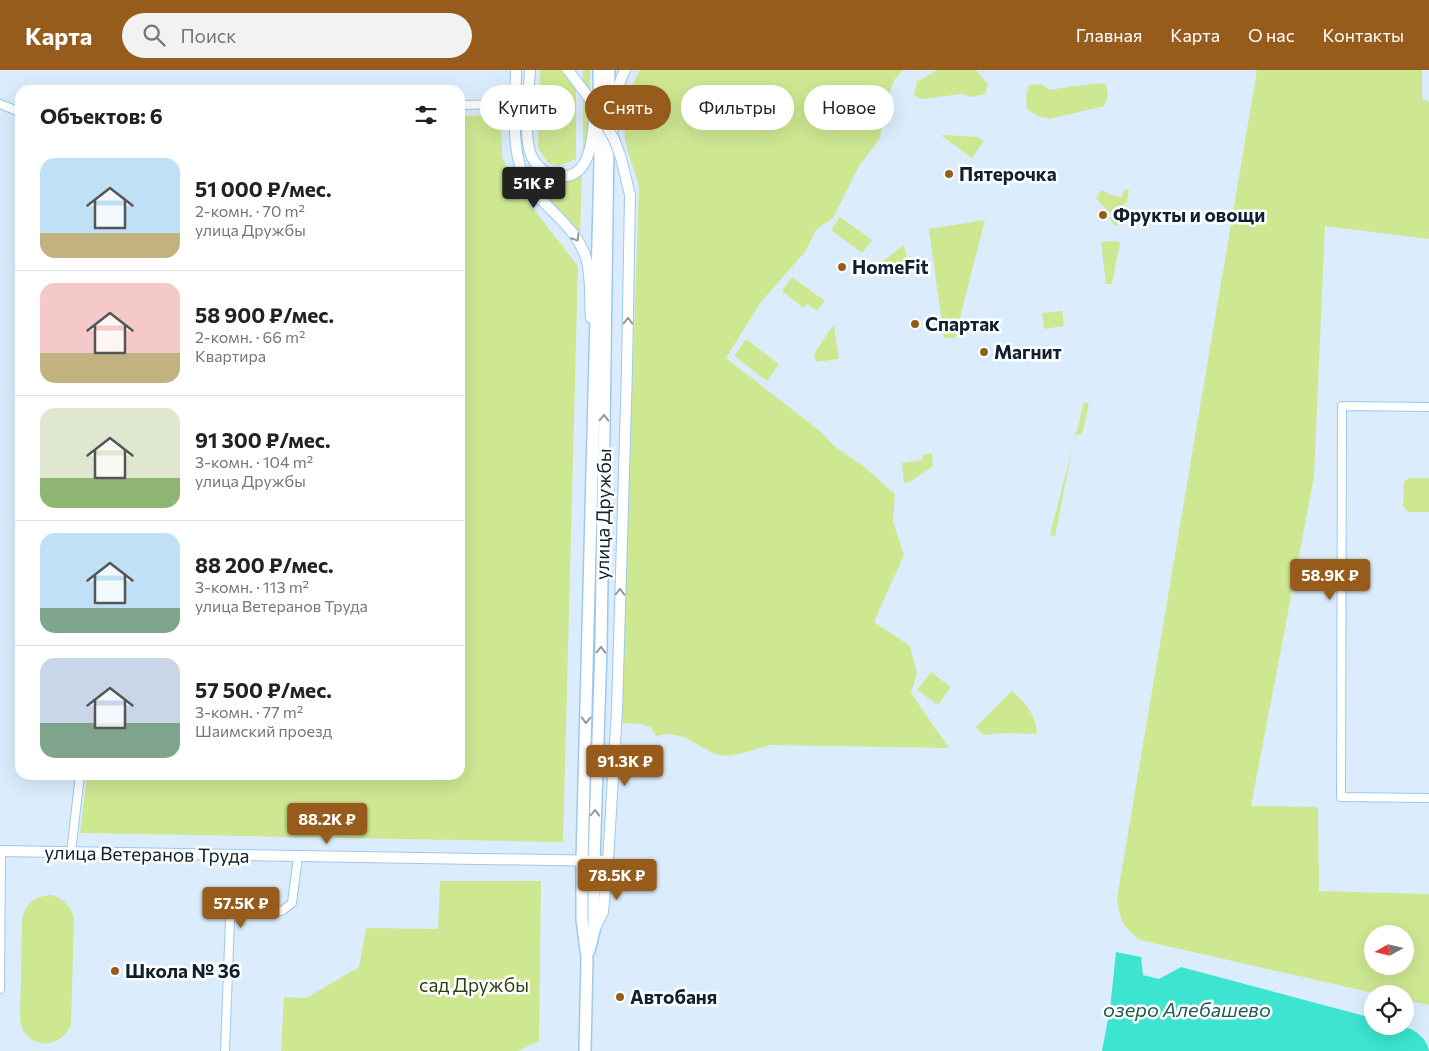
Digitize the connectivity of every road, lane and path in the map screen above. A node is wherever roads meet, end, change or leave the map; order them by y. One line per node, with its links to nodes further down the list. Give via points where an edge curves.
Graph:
1 (516, 70): 7 (main road)
2 (530, 70): 6 (main road, via 527,136 531,156 535,163 555,176 578,170 590,153)
3 (568, 70): 21 (main road, one-way to 3, bridge, via 617,710 630,195 614,139)
4 (609, 70): 13 (main road, улица Дружбы)
5 (625, 70): 13 (main road, via 616,95)
6 (599, 75): 14 (main road, улица Дружбы)
7 (516, 85)
8 (0, 104): 11 (street)
9 (465, 105): 10 (street)
10 (480, 105)
11 (15, 110)
12 (516, 130): 14 (main road, one-way to 14, via 524,175 534,191 573,232 586,257)
13 (608, 163): 22 (main road, улица Дружбы, one-way to 13, via 601,637)
14 (595, 338): 22 (main road, улица Дружбы, one-way to 22)
15 (1429, 407): 17 (street, via 1342,406 1340,797)
16 (79, 780): 19 (street)
17 (1429, 798)
18 (0, 851): 19 (main road, улица Ветеранов Труда); 25 (street)
19 (71, 852): 20 (main road, улица Ветеранов Труда)
20 (298, 857): 22 (main road, улица Ветеранов Труда); 26 (street, via 292,903 282,911 238,910 230,919)
21 (608, 861): 22 (main road, улица Ветеранов Труда); 23 (main road, via 603,912)
22 (588, 862): 23 (main road, улица Дружбы); 24 (main road, улица Дружбы, via 582,919)
23 (594, 931): 24 (main road, улица Дружбы)
24 (587, 958): 27 (main road, улица Дружбы)
25 (0, 989)
26 (225, 1051)
27 (585, 1051)

